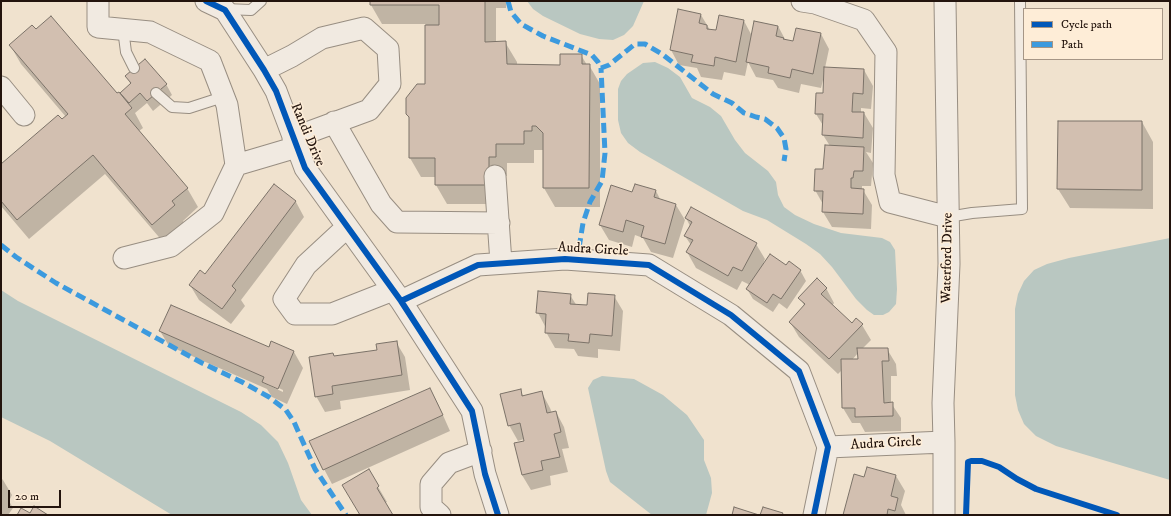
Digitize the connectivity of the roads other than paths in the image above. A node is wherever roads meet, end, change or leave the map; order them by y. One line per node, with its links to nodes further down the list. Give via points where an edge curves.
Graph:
1 (98, 1): 8 (street, via 98,27)
2 (206, 1): 7 (street)
3 (261, 1): 7 (lane, via 251,10)
4 (802, 1): 19 (street, via 864,20 886,52 884,175 890,202)
5 (945, 1): 19 (street, Waterford Drive)
6 (1020, 1): 19 (lane, via 1022,209)
7 (226, 5): 10 (street, Randi Drive)
8 (123, 29): 9 (lane, via 126,52); 13 (street, via 150,32 210,61)
9 (134, 68)
10 (264, 70): 15 (street, Randi Drive, via 322,38 364,28 388,49 390,84 369,110); 16 (street, Randi Drive, via 276,91)
11 (1, 87): 14 (street)
12 (156, 93): 13 (lane, via 172,107 189,108)
13 (224, 97): 17 (street)
14 (24, 115)
15 (334, 122): 16 (street, Randi Drive); 20 (street, Randi Drive, via 381,204 397,222)
16 (295, 142): 17 (street); 21 (street, Randi Drive, via 304,168)
17 (236, 165): 22 (street, via 213,212 171,246)
18 (495, 176): 20 (street)
19 (948, 217): 25 (street, Waterford Drive)
20 (499, 223): 23 (street)
21 (347, 227): 24 (street, Randi Drive); 24 (street, Audra Circle, via 306,265 284,299 295,314 332,314 367,299)
22 (124, 258)
23 (501, 263): 24 (street, Audra Circle, via 478,265); 26 (street, Audra Circle, via 565,259 649,265 730,315 799,371)
24 (397, 296): 27 (street, via 472,411)
25 (944, 442): 26 (street, Audra Circle); 31 (street, Waterford Drive)
26 (828, 447): 30 (street)
27 (481, 451): 28 (street, via 449,463 431,484 431,507); 29 (street, via 485,474)
28 (440, 515)
29 (498, 515)
30 (814, 515)
31 (944, 515)

